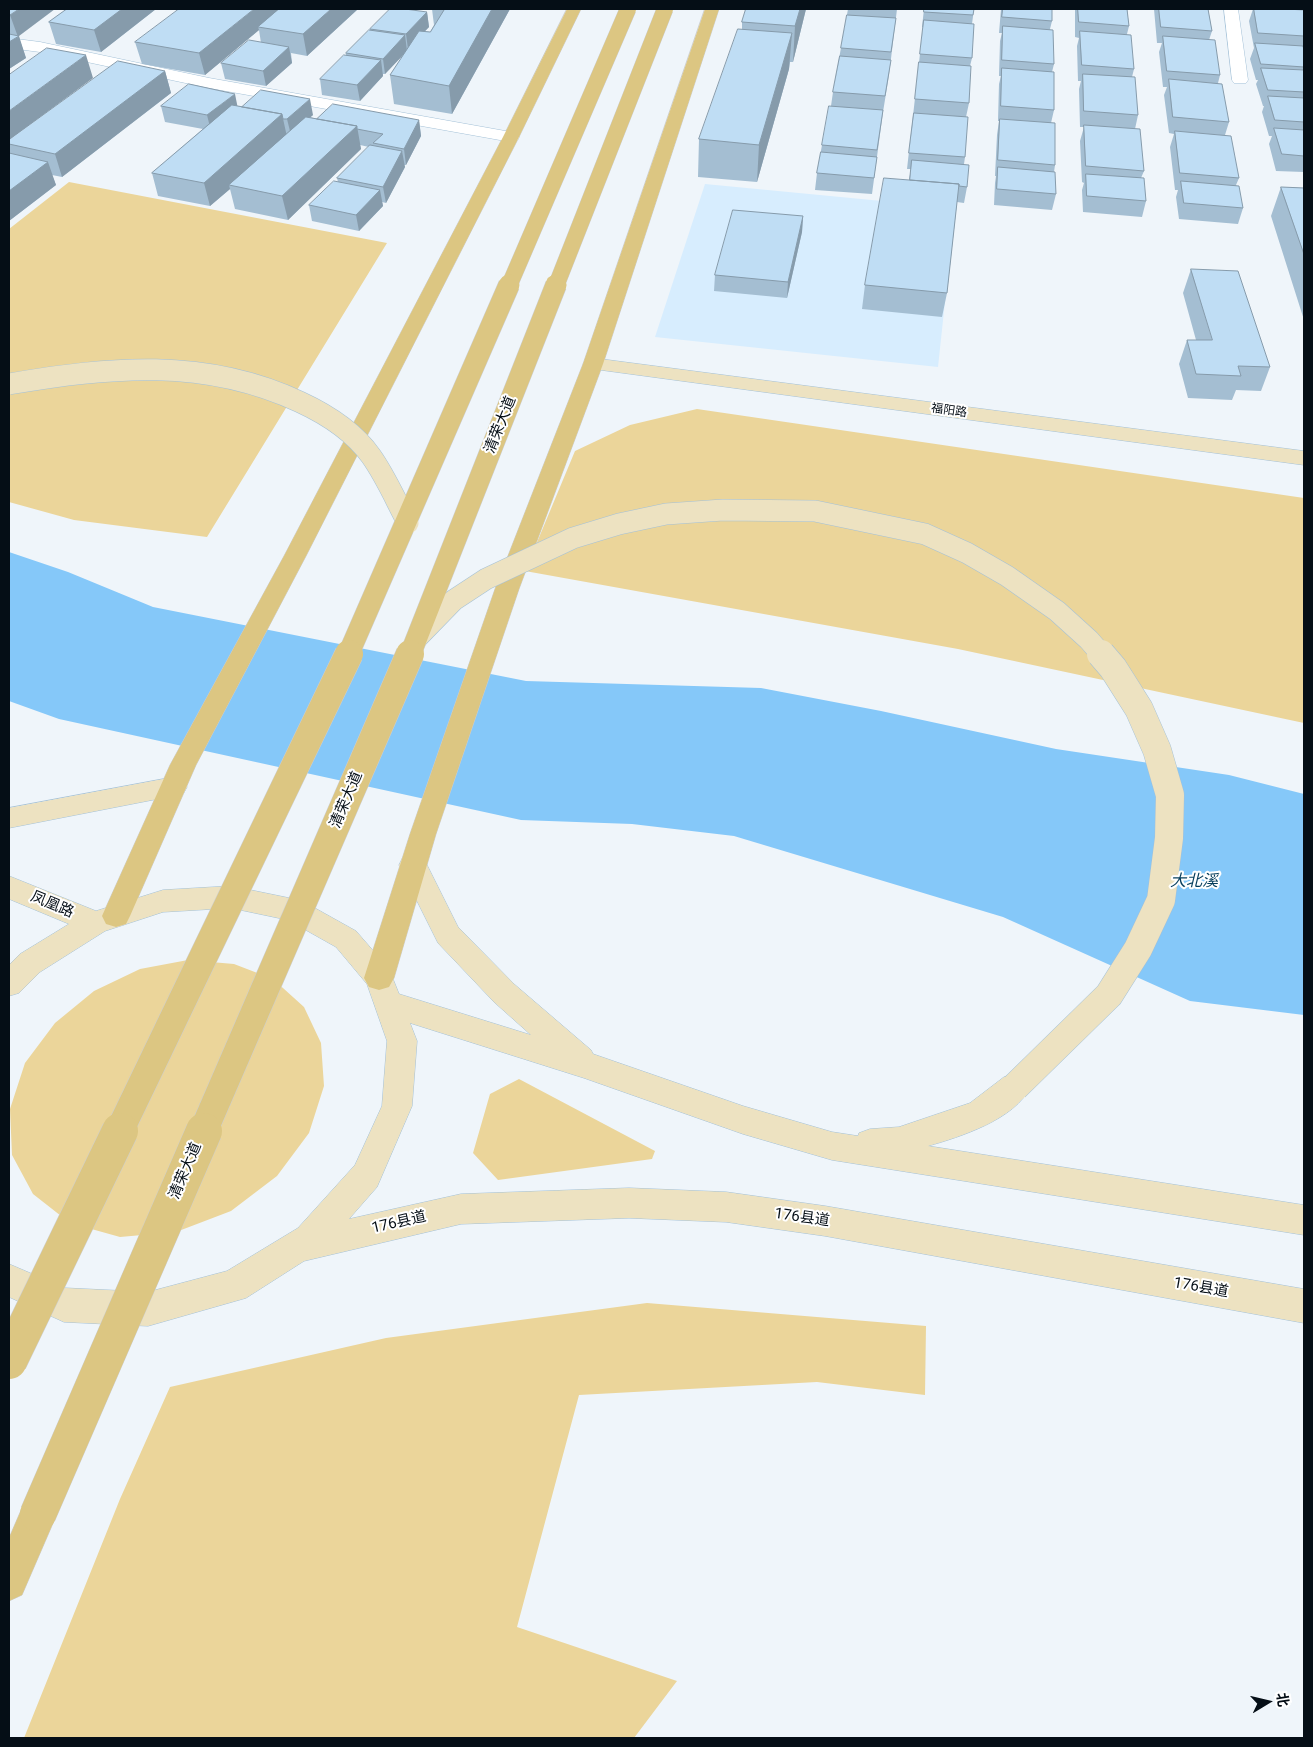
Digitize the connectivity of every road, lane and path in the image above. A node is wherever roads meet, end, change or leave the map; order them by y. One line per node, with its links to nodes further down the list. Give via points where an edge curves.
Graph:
1 (574, 9): 19 (main road)
2 (628, 9): 23 (main road, bridge)
3 (665, 9): 24 (main road, 清荣大道, bridge)
4 (712, 9): 20 (main road)
5 (1231, 9): 15 (street)
6 (53, 36): 8 (street)
7 (9, 43): 8 (street)
8 (40, 47): 9 (street)
9 (71, 54): 11 (street); 12 (street)
10 (141, 54): 12 (street)
11 (56, 63)
12 (126, 66): 14 (street); 16 (street)
13 (224, 71): 16 (street)
14 (115, 79)
15 (1240, 80)
16 (209, 83): 18 (street)
17 (315, 86): 18 (street)
18 (302, 98): 19 (street)
19 (511, 137): 25 (main road)
20 (593, 364): 22 (street, 福阳路); 27 (main road, via 507,588)
21 (9, 384): 23 (street, bridge, via 74,373 155,369 219,376 270,388 342,426 371,456)
22 (1304, 458)
23 (408, 523): 38 (main road, bridge, via 361,629)
24 (417, 638): 33 (street, bridge, via 454,600 486,578 573,538 666,514 723,510 815,511 925,534 967,553 1057,611 1089,640 1113,668 1139,710 1157,750 1170,795 1169,838 1161,900 1138,948 1109,995 1015,1087 982,1113 898,1141); 39 (main road, 清荣大道, bridge)
25 (178, 776): 26 (street, via 97,800); 29 (main road)
26 (9, 818)
27 (413, 864): 31 (main road); 32 (street, via 448,935 504,993)
28 (9, 887): 29 (street, 凤凰路)
29 (105, 920): 30 (street, via 30,963); 31 (street, via 163,901 231,896 294,910 346,939)
30 (9, 984)
31 (384, 991): 32 (street); 35 (street, via 402,1041 397,1106 366,1176 310,1239)
32 (586, 1065): 33 (street, via 650,1089)
33 (832, 1146): 34 (street)
34 (1304, 1220)
35 (297, 1247): 36 (street, via 234,1286 148,1309 64,1304); 37 (street, 176县道, via 461,1209 629,1203 726,1207 825,1221)
36 (9, 1280)
37 (1304, 1306)
38 (9, 1362)
39 (9, 1582)

